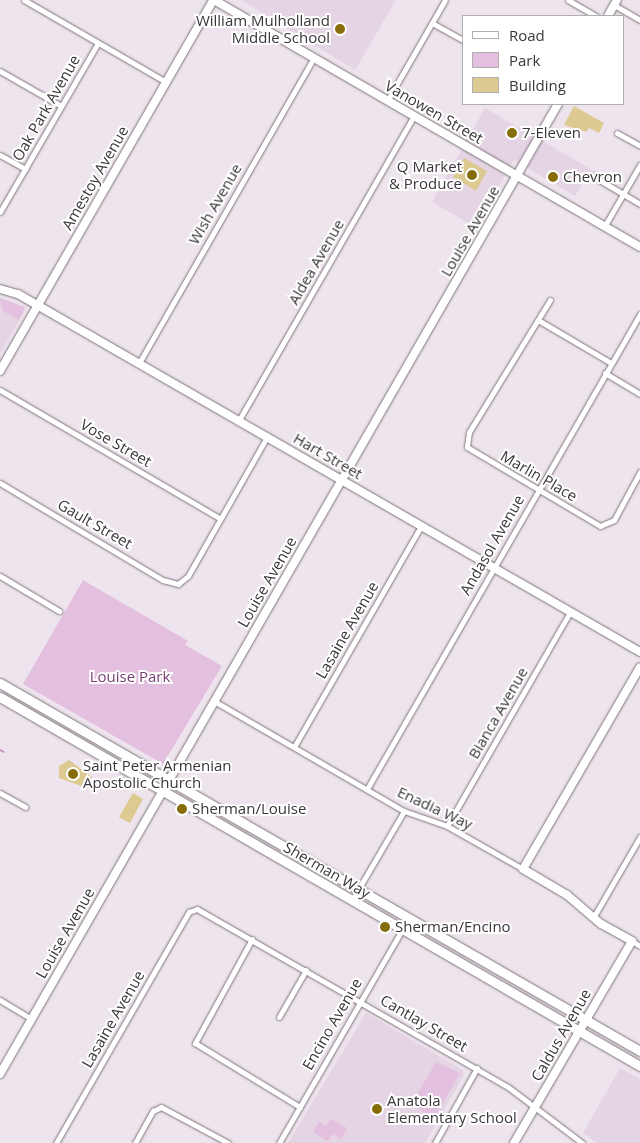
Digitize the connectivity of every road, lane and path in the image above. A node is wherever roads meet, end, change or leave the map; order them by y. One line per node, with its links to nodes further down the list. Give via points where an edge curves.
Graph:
1 (24, 0): 11 (street)
2 (213, 0): 12 (street, Vanowen Street); 14 (street, Amestoy Avenue)
3 (445, 0): 9 (street)
4 (568, 0): 6 (street)
5 (616, 3): 7 (street); 8 (street)
6 (594, 15)
7 (609, 15)
8 (640, 20)
9 (432, 23): 10 (street); 15 (street)
10 (462, 40)
11 (98, 43): 14 (street); 17 (street, Oak Park Avenue)
12 (314, 58): 15 (street, Vanowen Street); 36 (street, Wish Avenue)
13 (0, 71): 17 (street)
14 (166, 82): 33 (street, Amestoy Avenue)
15 (387, 101): 18 (street, Vanowen Street)
16 (557, 105): 25 (street, Louise Avenue)
17 (61, 106): 23 (street, Oak Park Avenue)
18 (414, 116): 25 (street, Vanowen Street); 42 (street, Aldea Avenue)
19 (616, 133): 20 (street)
20 (640, 146)
21 (0, 155): 23 (street)
22 (640, 165): 26 (street)
23 (25, 170): 28 (street, Oak Park Avenue)
24 (591, 175): 26 (street)
25 (517, 176): 29 (street, Vanowen Street); 45 (street, Louise Avenue)
26 (623, 194): 27 (street); 29 (street)
27 (640, 204)
28 (0, 212)
29 (604, 226): 30 (street, Vanowen Street)
30 (640, 247)
31 (0, 289): 33 (street, Hart Street)
32 (550, 300): 35 (street)
33 (38, 305): 36 (street, Hart Street); 38 (street, Amestoy Avenue)
34 (640, 314): 37 (street, Andasol Avenue)
35 (538, 320): 37 (street); 47 (street, Marlin Place, via 465,442 474,455)
36 (139, 362): 42 (street, Hart Street)
37 (611, 363): 39 (street, Andasol Avenue)
38 (0, 371)
39 (606, 374): 41 (street); 47 (street, Andasol Avenue)
40 (0, 390): 48 (street, Vose Street)
41 (640, 394)
42 (239, 420): 43 (street, Hart Street)
43 (267, 437): 45 (street, Hart Street); 48 (street)
44 (640, 472): 47 (street, Marlin Place, via 614,520 604,526)
45 (342, 480): 49 (street, Hart Street); 58 (street, Louise Avenue)
46 (0, 483): 48 (street, Gault Street, via 164,580 178,584 188,576)
47 (538, 490): 50 (street, Andasol Avenue)
48 (219, 518)
49 (421, 526): 50 (street, Hart Street); 59 (street, Lasaine Avenue)
50 (494, 568): 53 (street, Hart Street); 61 (street, Andasol Avenue)
51 (0, 576): 52 (street)
52 (59, 611)
53 (570, 612): 54 (street, Hart Street); 66 (street, Bianca Avenue)
54 (640, 652)
55 (640, 667): 68 (street)
56 (0, 683): 60 (main road, Sherman Way)
57 (0, 697): 62 (main road, Sherman Way)
58 (214, 702): 59 (street, Enadia Way); 60 (street, Louise Avenue)
59 (294, 747): 61 (street, Enadia Way)
60 (169, 780): 62 (street, Louise Avenue); 69 (main road, Sherman Way)
61 (367, 789): 65 (street, Enadia Way)
62 (163, 791): 70 (main road, Sherman Way); 82 (street, Louise Avenue)
63 (0, 793): 64 (street)
64 (25, 808)
65 (404, 810): 66 (street, Enadia Way); 69 (street)
66 (447, 826): 68 (street, Enadia Way)
67 (640, 836): 73 (street)
68 (523, 869): 73 (street, Enadia Way, via 567,895)
69 (358, 889): 70 (street); 72 (main road, Sherman Way)
70 (352, 900): 74 (main road, Sherman Way)
71 (194, 909): 75 (street, Cantlay Street, via 203,910); 91 (street, Lasaine Avenue)
72 (408, 918): 74 (street, Encino Avenue); 83 (main road, Sherman Way)
73 (593, 918): 76 (street, Enadia Way)
74 (402, 929): 80 (street, Encino Avenue); 84 (main road, Sherman Way)
75 (252, 939): 78 (street, Cantlay Street); 89 (street, via 195,1043)
76 (632, 942): 77 (street, Enadia Way); 83 (street, Caldus Avenue)
77 (640, 946)
78 (306, 970): 80 (street, Cantlay Street); 81 (street)
79 (0, 1000): 82 (street)
80 (361, 1001): 87 (street, Cantlay Street); 89 (street, Encino Avenue)
81 (279, 1017)
82 (32, 1018): 88 (street, Louise Avenue)
83 (586, 1019): 84 (street, Caldus Avenue); 85 (main road, Sherman Way)
84 (579, 1031): 86 (main road, Sherman Way); 90 (street, Caldus Avenue)
85 (640, 1051)
86 (640, 1066)
87 (478, 1068): 90 (street, Cantlay Street); 95 (street)
88 (0, 1074)
89 (300, 1107): 94 (street, Encino Avenue)
90 (535, 1107): 96 (street, Caldus Avenue); 97 (street, Cantlay Street)
91 (56, 1143)
92 (135, 1143): 93 (street, via 153,1111 161,1106)
93 (228, 1143)
94 (279, 1143)
95 (435, 1143)
96 (514, 1143)
97 (582, 1143)

